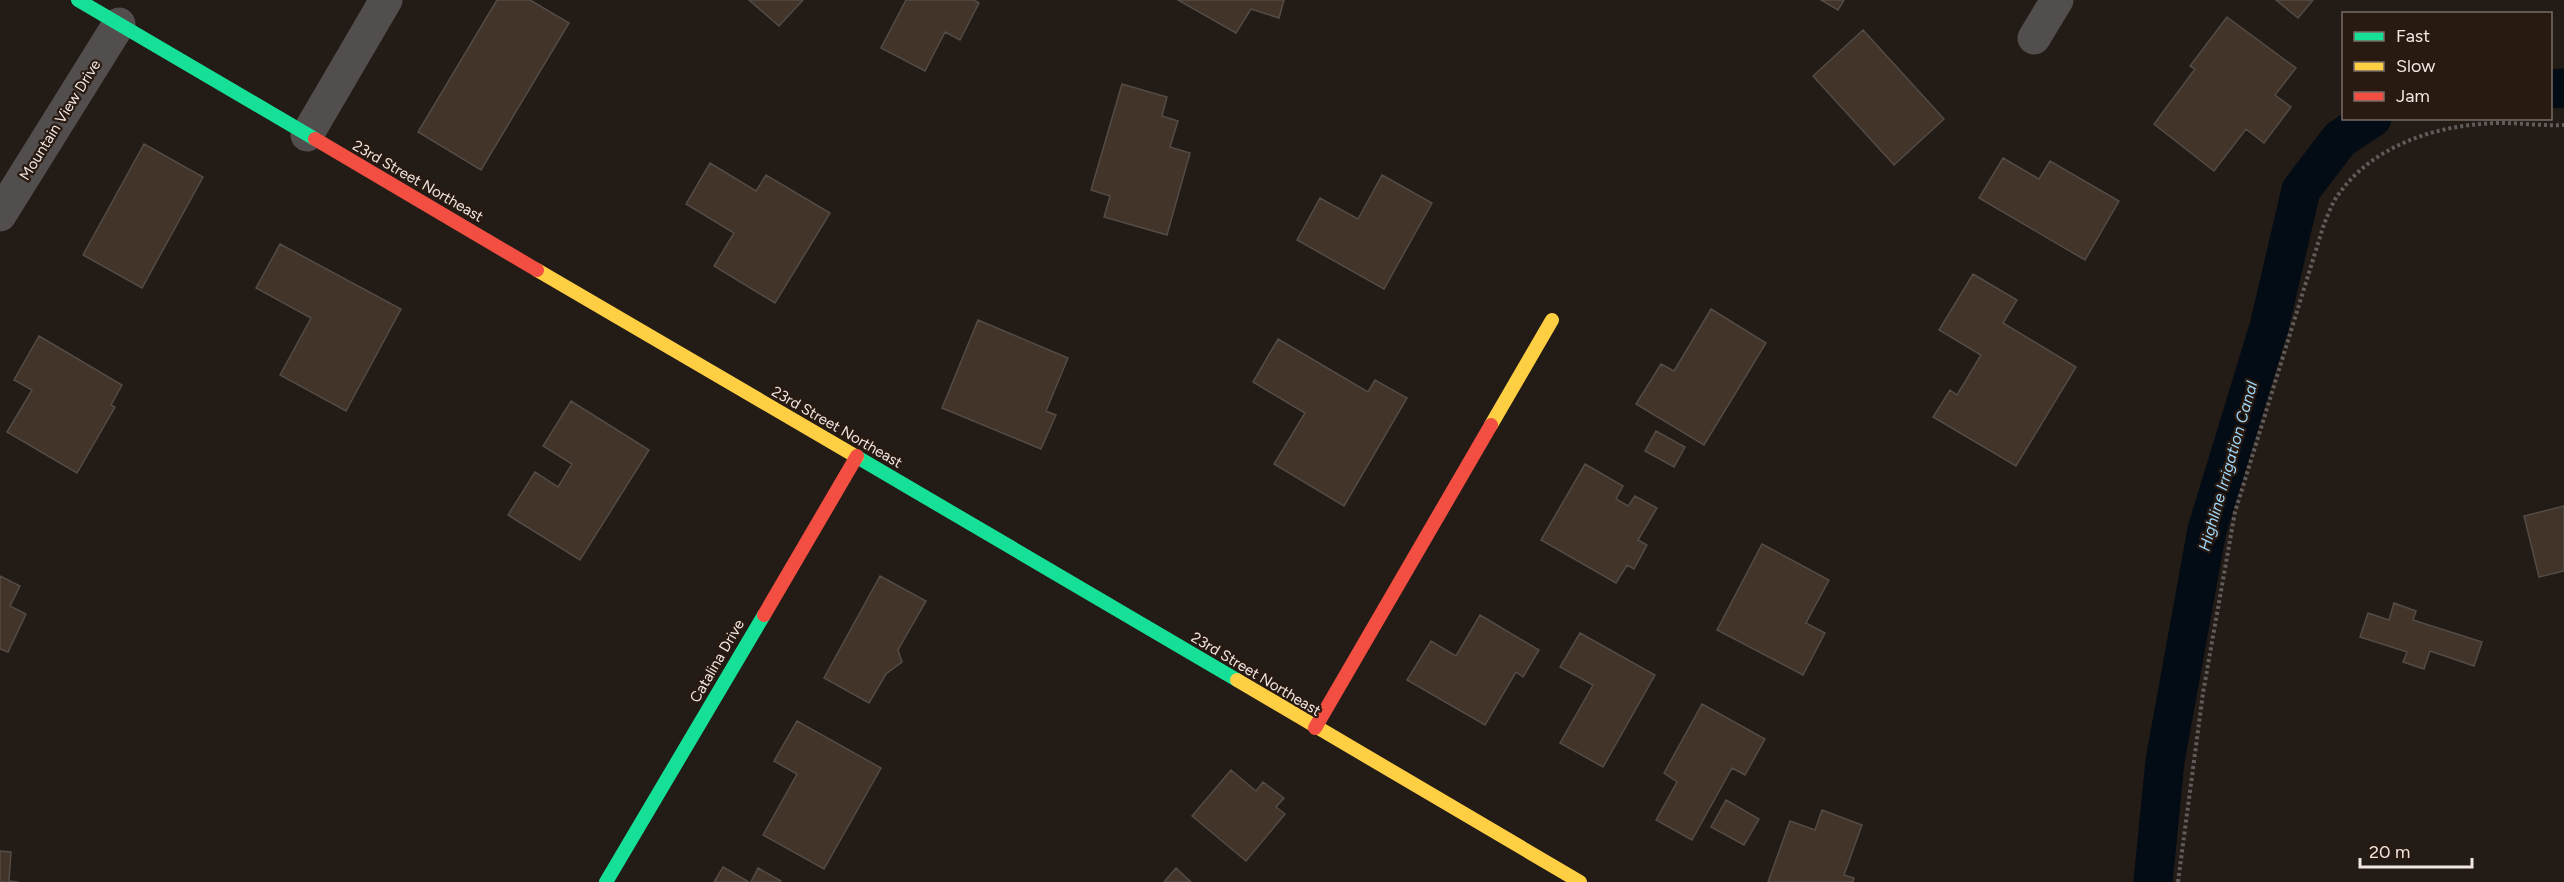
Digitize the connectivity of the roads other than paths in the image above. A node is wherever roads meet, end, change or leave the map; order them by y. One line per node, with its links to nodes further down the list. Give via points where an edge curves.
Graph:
1 (78, 0): 4 (street, 23rd Street Northeast)
2 (386, 0): 6 (street)
3 (2056, 0): 5 (street)
4 (119, 24): 6 (street, 23rd Street Northeast); 7 (street, Mountain View Drive)
5 (2034, 38)
6 (307, 135): 9 (street, 23rd Street Northeast)
7 (0, 215)
8 (1552, 320): 10 (street)
9 (856, 456): 10 (street, 23rd Street Northeast); 11 (street, Catalina Drive)
10 (1315, 728): 12 (street, 23rd Street Northeast)
11 (606, 882)
12 (1580, 882)

